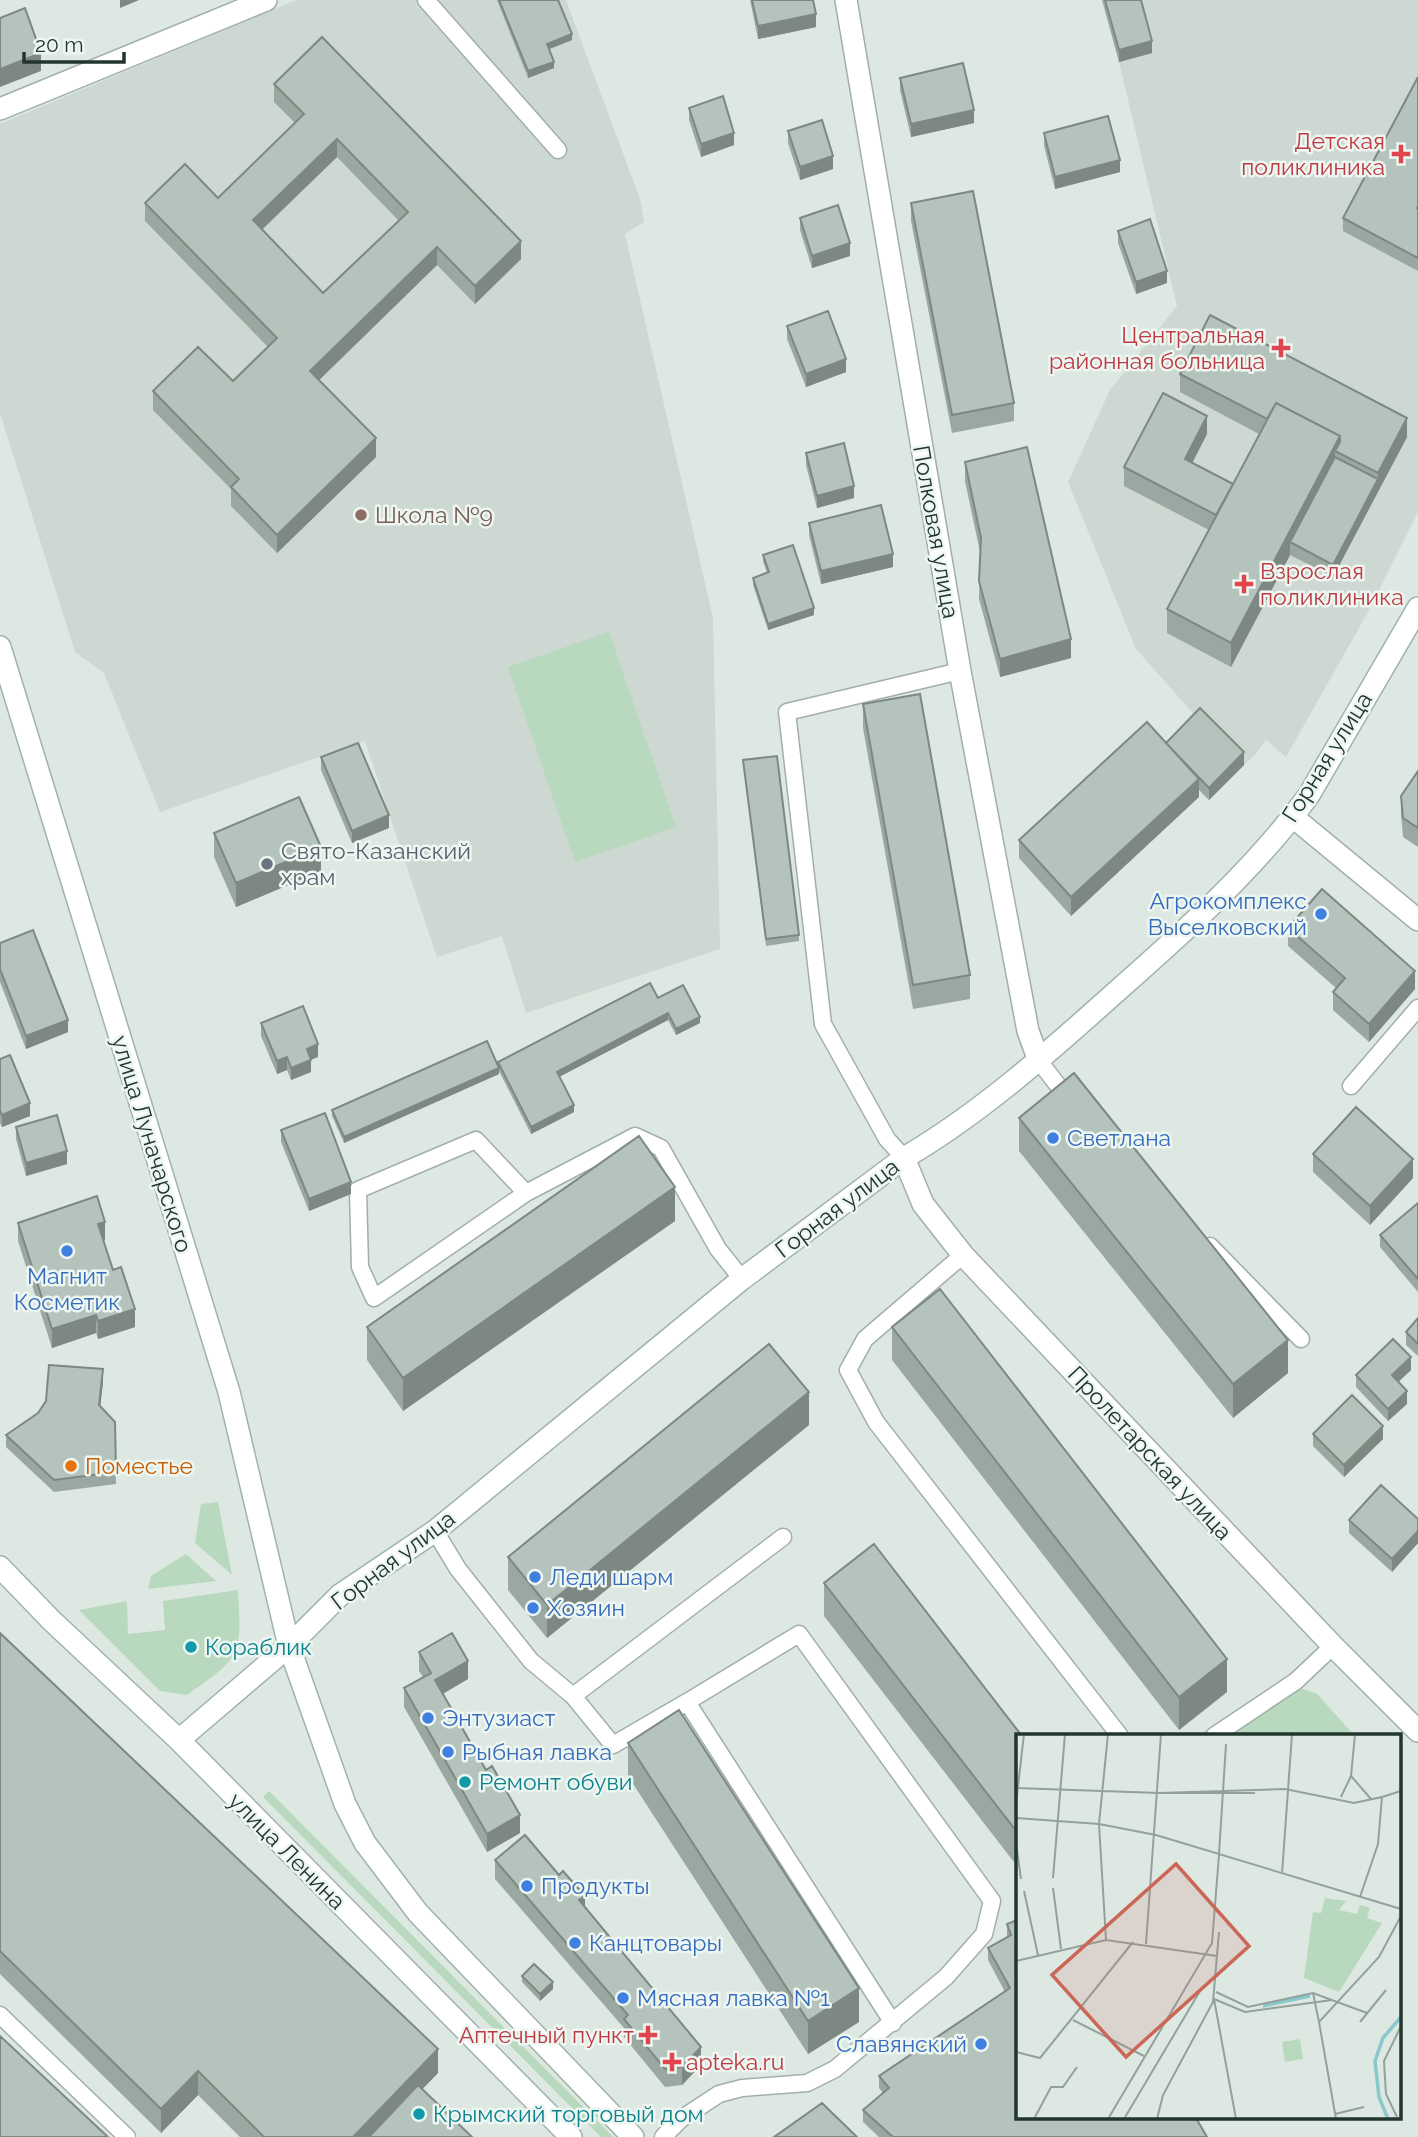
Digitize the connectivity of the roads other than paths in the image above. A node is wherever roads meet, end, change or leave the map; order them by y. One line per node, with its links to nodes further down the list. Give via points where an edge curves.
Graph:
1 (267, 0): 4 (main road)
2 (426, 0): 5 (lane)
3 (846, 0): 8 (main road, Полковая улица)
4 (0, 109)
5 (558, 150)
6 (1418, 608): 9 (main road, Горная улица)
7 (0, 647): 24 (main road, улица Луначарского, via 229,1392)
8 (960, 671): 12 (main road, Полковая улица, via 1028,1031); 15 (lane, via 786,712 823,1024 887,1139)
9 (1293, 817): 10 (main road); 12 (main road, Горная улица, via 1206,912)
10 (1418, 920)
11 (1418, 1008): 13 (lane)
12 (1039, 1061): 14 (lane); 15 (main road, Горная улица)
13 (1350, 1086)
14 (1081, 1113)
15 (904, 1158): 18 (main road, Пролетарская улица, via 923,1204); 19 (main road, Горная улица)
16 (526, 1193): 16 (lane, via 476,1140 358,1190 360,1267 374,1298); 19 (lane, via 635,1136 661,1148 718,1249)
17 (1196, 1231): 20 (lane)
18 (963, 1255): 25 (main road, Пролетарская улица); 29 (lane, via 865,1339 848,1370 876,1422)
19 (742, 1279): 21 (main road, Горная улица)
20 (1301, 1339)
21 (435, 1531): 24 (main road, Горная улица, via 340,1595); 26 (lane, via 458,1569 531,1661)
22 (783, 1537): 26 (lane)
23 (0, 1567): 31 (main road, улица Ленина)
24 (289, 1646): 31 (main road, Горная улица); 36 (main road, via 345,1804 365,1843 418,1913)
25 (1333, 1646): 28 (main road, Пролетарская улица); 30 (lane, via 1296,1681)
26 (573, 1696): 27 (lane, via 613,1745)
27 (687, 1702): 33 (lane); 33 (lane, via 799,1634 992,1901 984,1934 947,1977)
28 (1418, 1731)
29 (1118, 1734)
30 (1217, 1734)
31 (179, 1740): 35 (main road, улица Ленина)
32 (0, 2015): 34 (lane)
33 (893, 2023): 37 (lane, via 835,2070 807,2083 719,2094)
34 (127, 2137)
35 (571, 2137)
36 (633, 2137)
37 (663, 2137)

